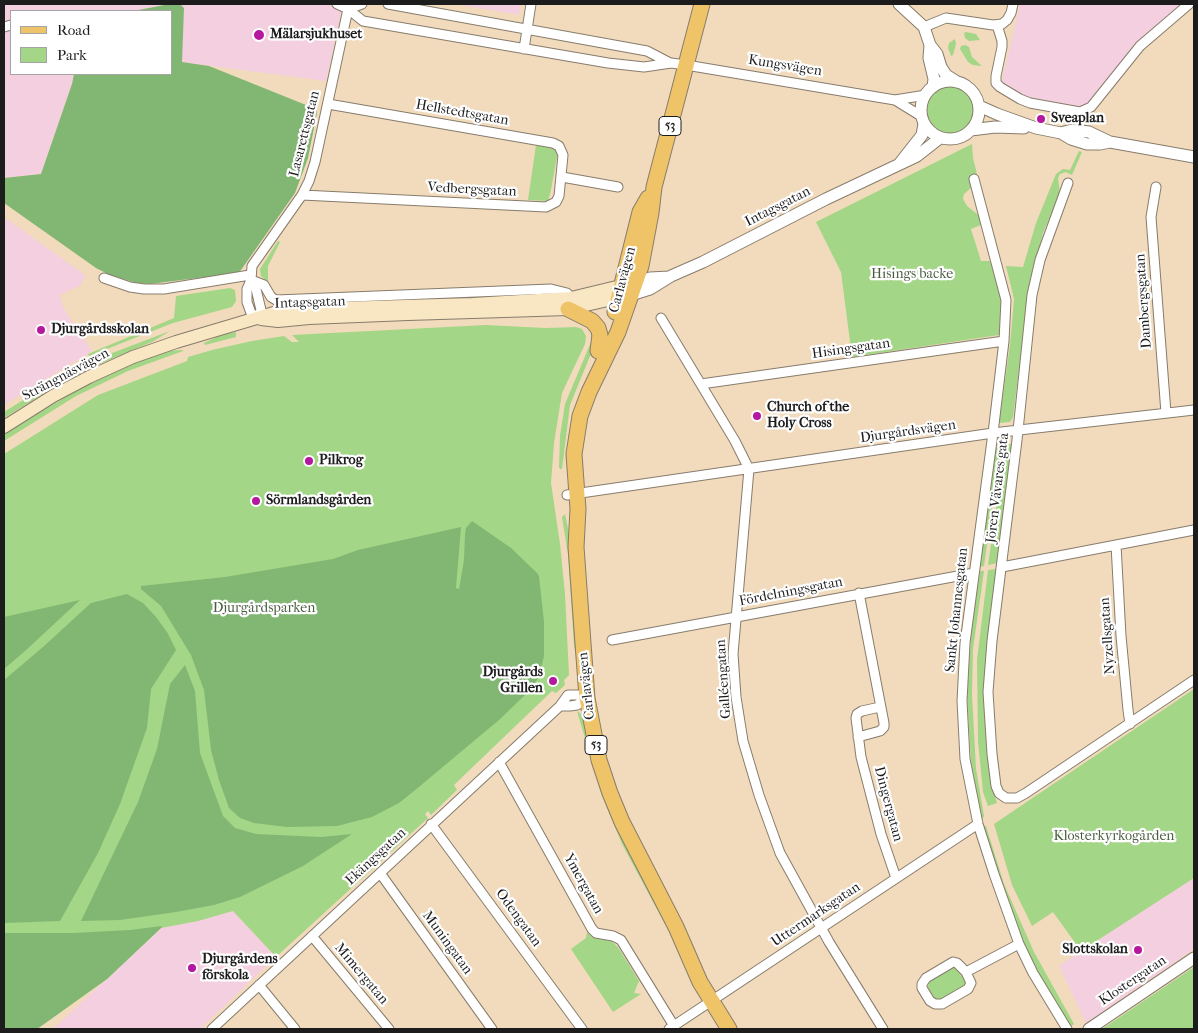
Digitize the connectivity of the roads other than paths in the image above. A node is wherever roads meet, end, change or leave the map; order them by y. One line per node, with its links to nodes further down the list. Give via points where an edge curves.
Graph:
1 (337, 4): 9 (street, Kungsvägen)
2 (362, 4): 9 (street)
3 (388, 4): 12 (street, Kungsvägen)
4 (531, 4): 12 (street)
5 (702, 4): 17 (main road, Carlavägen / 53)
6 (899, 4): 11 (street)
7 (1013, 4): 10 (street, via 1007,20)
8 (1189, 4): 10 (street, via 1140,46 1090,107 1080,112 1024,101 1000,87 996,76 1002,41)
9 (348, 9): 14 (street, Kungsvägen, via 363,21); 22 (street, Lasarettsgatan)
10 (997, 25): 11 (street, via 946,18)
11 (924, 27): 13 (street)
12 (527, 29): 14 (street); 15 (street, Kungsvägen)
13 (930, 45): 19 (street, via 946,75); 20 (street, via 929,58 934,79)
14 (524, 49): 18 (street, Kungsvägen)
15 (647, 51): 16 (street, Kungsvägen); 18 (street)
16 (671, 63): 17 (street, Kungsvägen); 18 (street, Kungsvägen)
17 (686, 65): 21 (street, Kungsvägen); 38 (main road, Carlavägen / 53, via 654,187 640,212)
18 (644, 67)
19 (956, 82): 20 (street, via 942,82); 23 (street, via 974,93)
20 (929, 91): 21 (street, Kungsvägen); 24 (street, via 921,104)
21 (895, 100): 24 (street, Kungsvägen)
22 (328, 104): 30 (street, Hellstedtsgatan, via 553,143 562,150); 35 (street, Lasarettsgatan, via 315,162)
23 (979, 106): 25 (street); 26 (street)
24 (922, 120): 27 (street, via 929,131); 29 (street, Intagsgatan, via 922,135)
25 (1036, 128): 26 (street); 28 (street, via 1061,133 1071,140 1087,144 1110,142)
26 (972, 130): 27 (street, via 957,139)
27 (940, 138): 29 (street, Intagsgatan)
28 (1194, 157)
29 (899, 165): 38 (street, Intagsgatan, via 703,262 671,276 650,278)
30 (562, 177): 33 (street); 35 (street, Vedbergsgatan, via 556,202 546,207)
31 (974, 179): 42 (street, Sankt Johannesgatan, via 1005,292)
32 (1068, 183): 48 (street, Jören Vävares gata, via 1040,260 1032,296)
33 (618, 187)
34 (1156, 187): 46 (street, Dambergsgatan, via 1151,217)
35 (302, 195): 37 (street, Lasarettsgatan, via 258,256 252,266)
36 (104, 278): 37 (street, via 130,287 164,289)
37 (251, 278): 39 (street, Intagsgatan, via 264,285 270,297 276,300 551,289 567,293); 40 (street, via 261,310)
38 (627, 290): 39 (main road, Intagsgatan); 43 (main road, Carlavägen / 53); 51 (main road, Carlavägen / 53, via 614,341 580,416)
39 (570, 304): 40 (main road, Intagsgatan, via 278,321); 43 (main road, via 598,328)
40 (258, 318): 47 (main road, Strängnäsvägen, via 133,357 89,376)
41 (661, 318): 44 (street)
42 (1004, 341): 44 (street, Hisingsgatan); 49 (street, Sankt Johannesgatan)
43 (598, 351): 51 (main road, Carlavägen / 53, via 579,391 571,418 565,454)
44 (701, 384): 50 (street)
45 (1194, 410): 46 (street, Djurgårdsvägen)
46 (1166, 413): 48 (street, Djurgårdsvägen)
47 (4, 427)
48 (1018, 431): 49 (street, Djurgårdsvägen); 54 (street, Jören Vävares gata)
49 (994, 433): 50 (street, Djurgårdsvägen); 55 (street, Sankt Johannesgatan)
50 (749, 469): 51 (street, Djurgårdsvägen); 57 (street, Galléengatan)
51 (572, 494): 60 (main road, Carlavägen / 53)
52 (1194, 530): 53 (street)
53 (1116, 545): 54 (street); 62 (street, Nyzellsgatan)
54 (1002, 567): 62 (street, Jören Vävares gata, via 988,692 992,754 999,793 1006,798 1017,798)
55 (974, 573): 56 (street, Fördelningsgatan); 66 (street, Sankt Johannesgatan, via 962,702 965,759)
56 (859, 593): 57 (street, Fördelningsgatan); 61 (street)
57 (735, 616): 58 (street, Fördelningsgatan); 69 (street, Galléengatan, via 733,654 743,741 780,853)
58 (612, 640)
59 (1194, 680): 62 (street)
60 (587, 698): 64 (street, Ekängsgatan, via 577,705 560,706); 75 (main road, Carlavägen / 53, via 597,751 610,793 700,982)
61 (880, 707): 63 (street, Dingergatan, via 858,714); 63 (street, via 884,727)
62 (1130, 724)
63 (858, 737): 68 (street, Dingergatan, via 880,834)
64 (498, 762): 65 (street, Ekängsgatan); 76 (street, Ymergatan, via 592,929 621,940)
65 (431, 824): 67 (street, Ekängsgatan); 81 (street, Odengatan)
66 (978, 824): 68 (street, Uttermarksgatan); 71 (street, Sankt Johannesgatan)
67 (380, 873): 70 (street, Ekängsgatan); 80 (street, Muningatan)
68 (896, 878): 69 (street, Uttermarksgatan)
69 (822, 929): 75 (street, Uttermarksgatan); 84 (street, Galléengatan)
70 (312, 936): 74 (street, Ekängsgatan); 79 (street, Mimergatan)
71 (1019, 944): 73 (street); 85 (street, Sankt Johannesgatan)
72 (1194, 958): 86 (street, Klostergatan)
73 (966, 972): 73 (street, via 953,962 926,978 922,988 930,1001 942,1004 968,989 970,983)
74 (259, 985): 77 (street, Ekängsgatan); 78 (street)
75 (715, 998): 76 (street, Uttermarksgatan); 82 (main road, Carlavägen / 53); 83 (main road, Carlavägen / 53)
76 (671, 1028)
77 (212, 1029)
78 (295, 1029)
79 (388, 1029)
80 (492, 1029)
81 (582, 1029)
82 (730, 1029)
83 (740, 1029)
84 (883, 1029)
85 (1067, 1029)
86 (1089, 1029)

